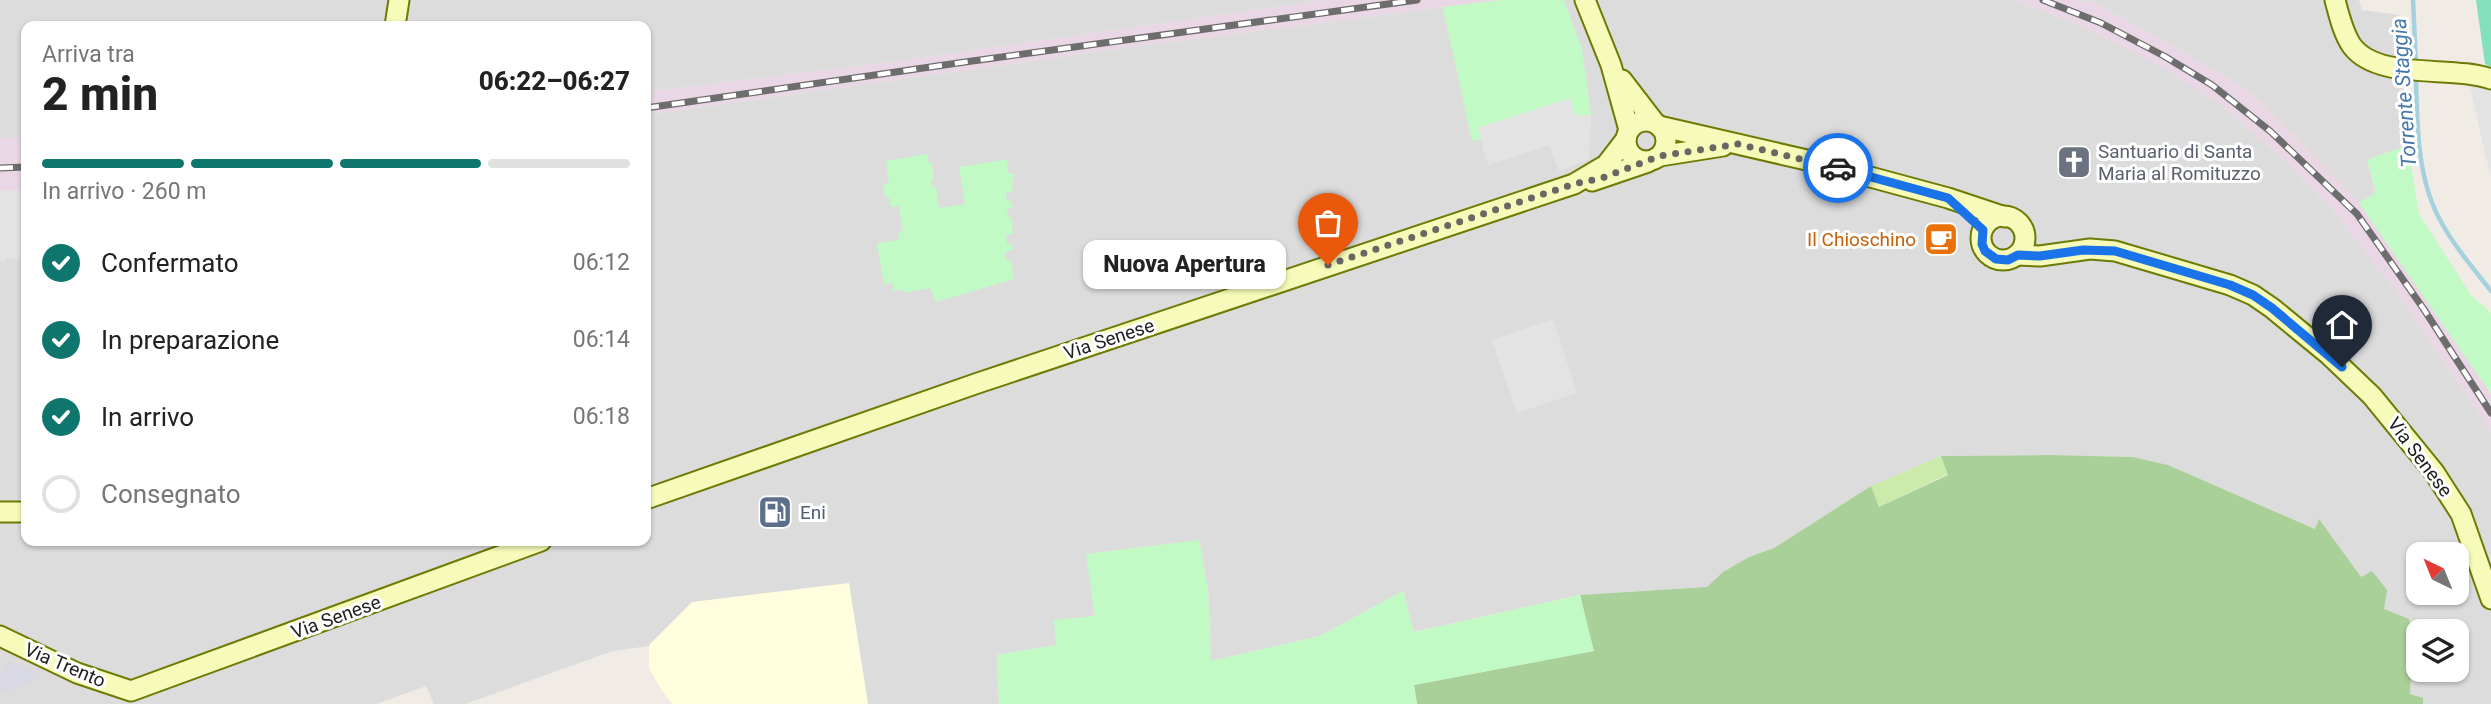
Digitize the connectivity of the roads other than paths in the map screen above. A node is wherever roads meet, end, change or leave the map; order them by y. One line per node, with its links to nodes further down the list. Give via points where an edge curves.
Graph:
1 (399, 0): 4 (main road)
2 (1585, 0): 5 (main road)
3 (2335, 0): 6 (main road, via 2353,47 2375,62)
4 (396, 21)
5 (1611, 65): 7 (main road); 8 (main road)
6 (2491, 79)
7 (1657, 125): 8 (main road, via 1644,121); 9 (main road, Via Senese); 10 (main road, via 1664,131 1666,144)
8 (1628, 134): 10 (main road, via 1631,156 1642,161); 11 (main road, Via Senese, via 1605,165)
9 (1738, 144): 10 (main road, Via Senese); 12 (main road, Via Senese)
10 (1654, 159): 11 (main road, Via Senese)
11 (1574, 184): 18 (main road, Via Senese)
12 (1948, 198): 13 (main road, Via Senese); 14 (main road, Via Senese)
13 (2005, 216): 14 (main road, via 1992,220); 15 (main road, Via Senese)
14 (1983, 230): 17 (main road, Via Senese, via 1982,244 1991,256 2002,260)
15 (2025, 233): 16 (main road, Via Senese, via 2040,242); 17 (main road)
16 (2083, 250): 17 (main road, Via Senese); 22 (main road, Via Senese, via 2129,254 2230,285 2262,301 2299,329 2372,396 2434,472 2460,514)
17 (2018, 255)
18 (651, 497)
19 (0, 512): 20 (main road)
20 (21, 512)
21 (517, 546): 24 (main road, Via Senese)
22 (2491, 599)
23 (0, 636): 24 (main road, Via Trento, via 77,673)
24 (131, 691)

